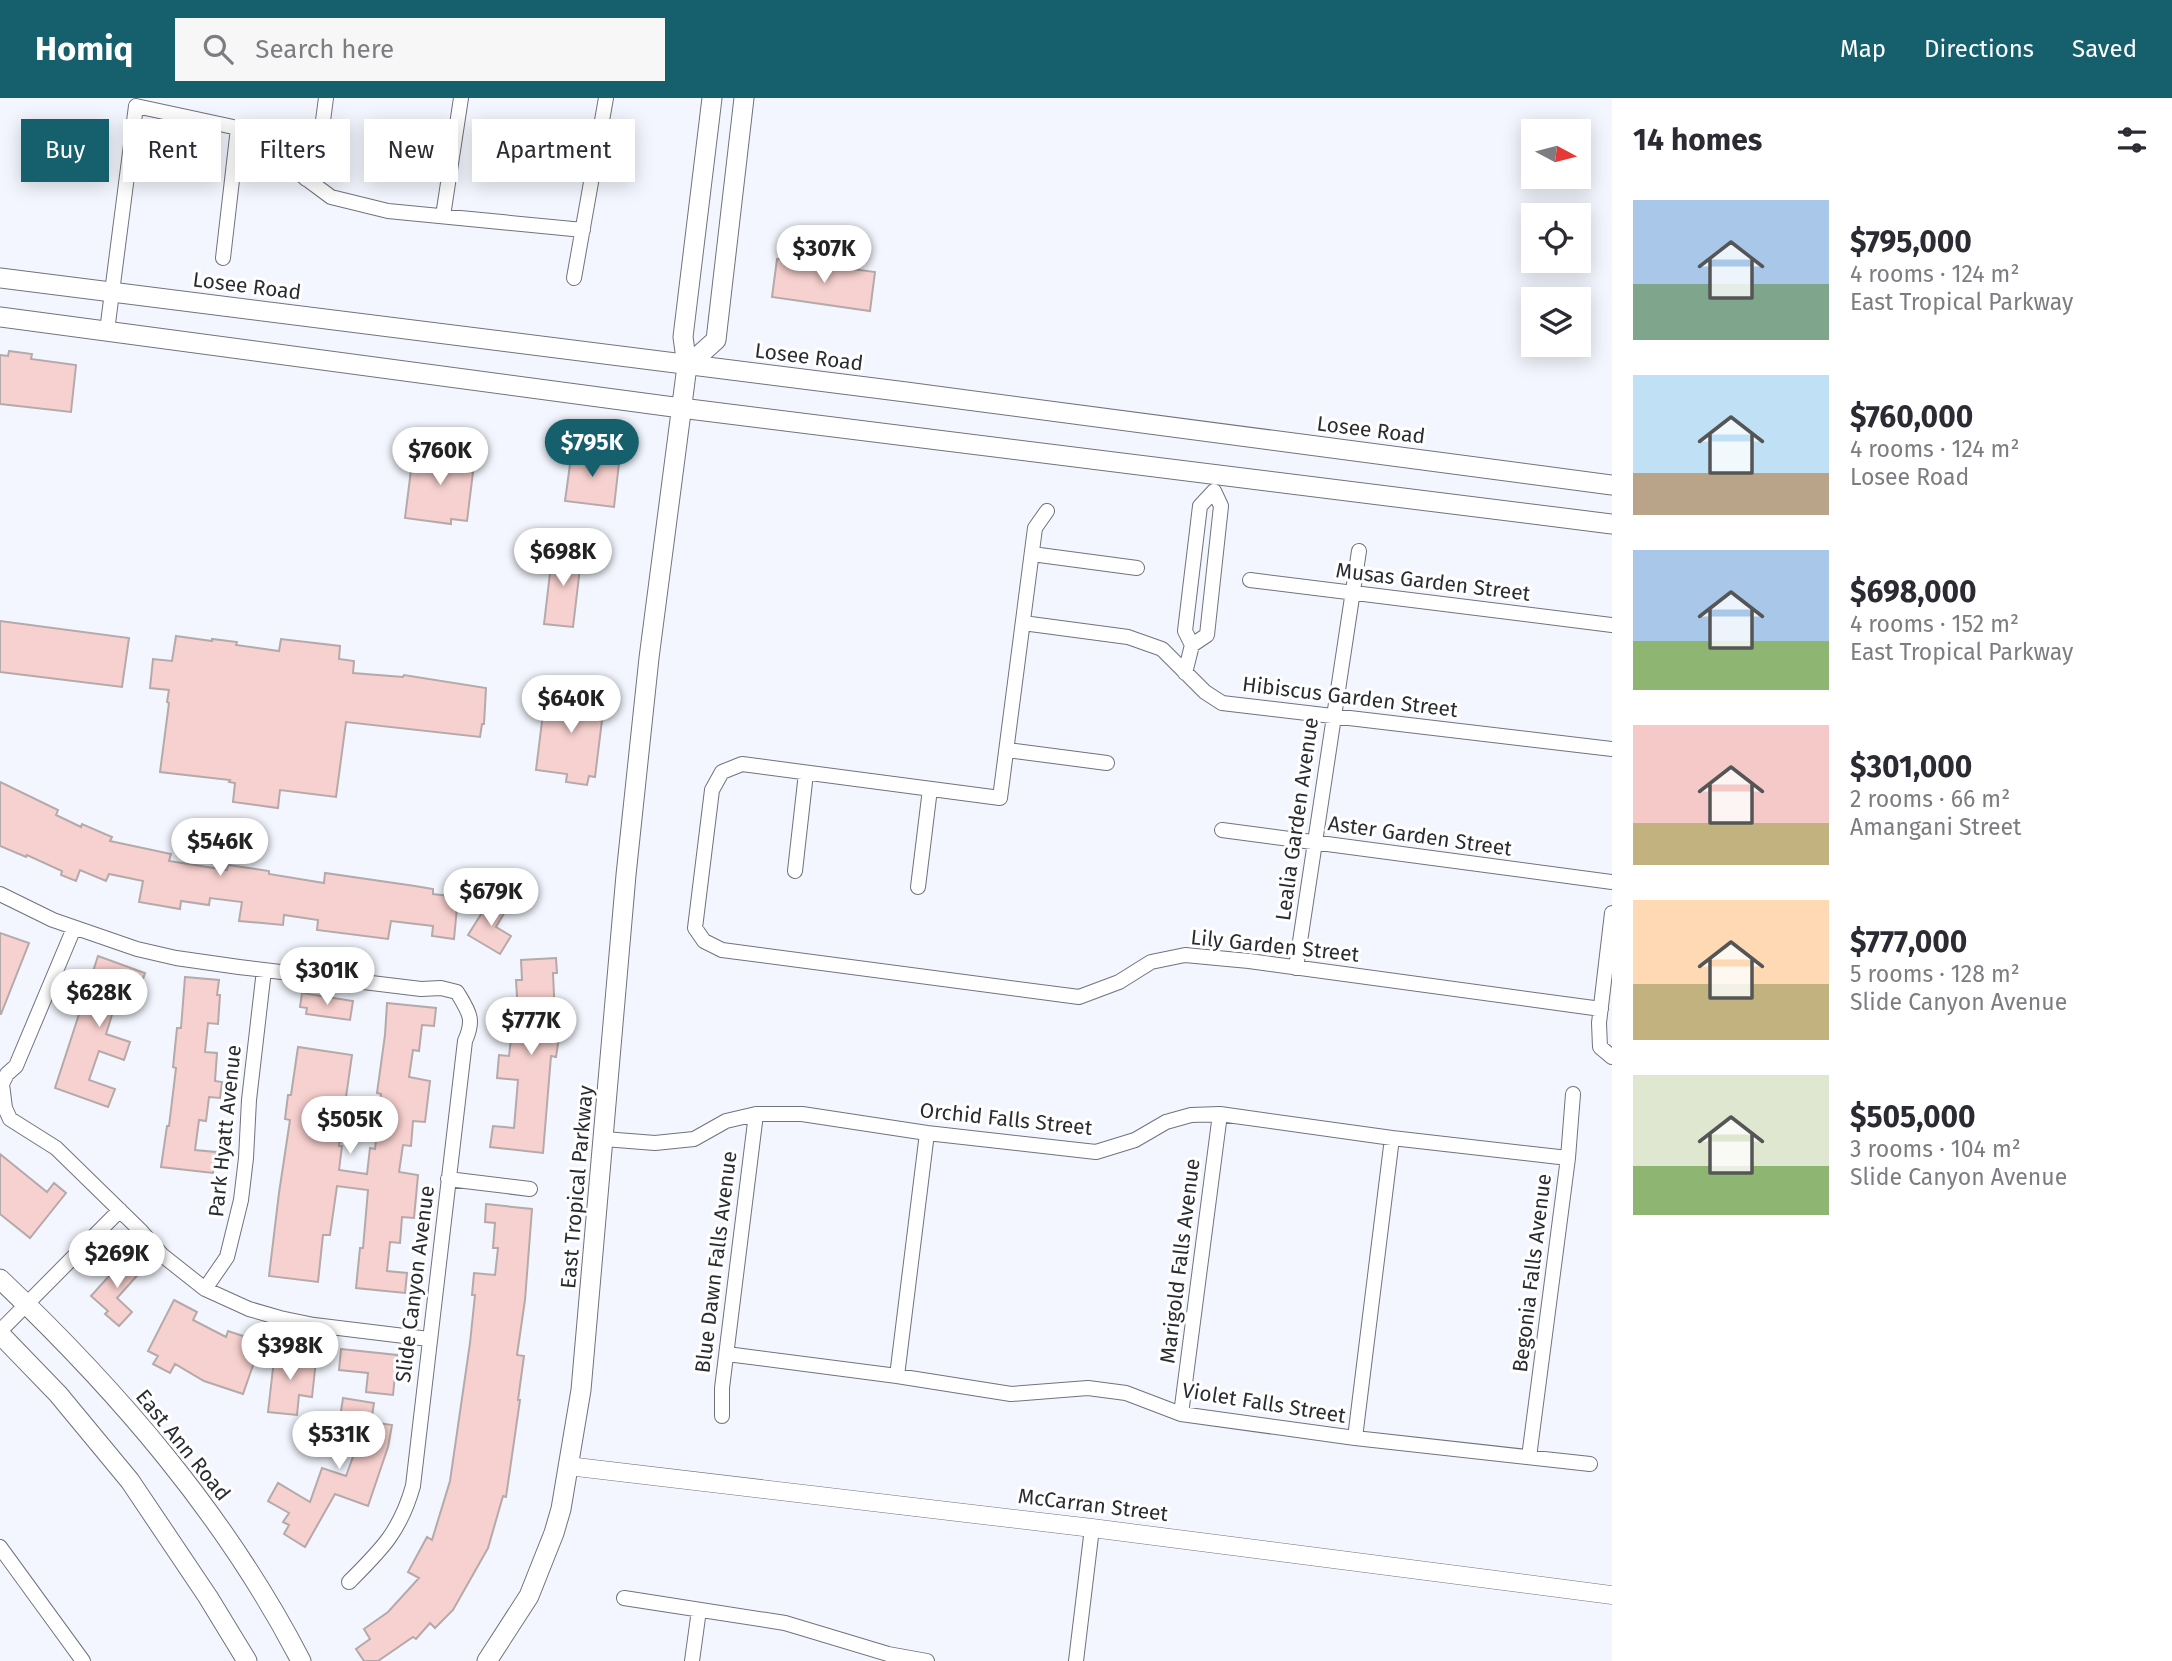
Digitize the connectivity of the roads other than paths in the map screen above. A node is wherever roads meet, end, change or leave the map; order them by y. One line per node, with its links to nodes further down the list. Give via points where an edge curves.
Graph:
1 (326, 98): 6 (street)
2 (461, 98): 10 (street)
3 (606, 98): 11 (street)
4 (712, 98): 18 (main road, East Tropical Parkway, via 683,337)
5 (744, 98): 18 (main road, via 716,340)
6 (323, 119)
7 (235, 127): 15 (street, via 136,106)
8 (235, 154): 12 (street)
9 (310, 182): 10 (street, via 331,197 388,211)
10 (443, 216): 11 (street)
11 (583, 230): 14 (street)
12 (223, 258)
13 (0, 278): 15 (main road, Losee Road)
14 (574, 278)
15 (112, 292): 17 (street); 18 (main road, Losee Road)
16 (0, 317): 17 (main road)
17 (107, 331): 19 (main road)
18 (687, 366): 19 (main road, East Tropical Parkway); 21 (main road, Losee Road)
19 (681, 408): 20 (main road); 56 (main road, East Tropical Parkway, via 625,875)
20 (1214, 483): 23 (main road); 31 (street, via 1199,506 1185,631); 31 (street, via 1222,506 1206,635)
21 (1612, 485)
22 (1047, 511): 25 (street, via 1035,528)
23 (1612, 524)
24 (1359, 551): 28 (street, Lealia Garden Avenue)
25 (1032, 554): 26 (street); 29 (street)
26 (1137, 568)
27 (1250, 580): 28 (street, Musas Garden Street)
28 (1353, 593): 30 (street, Musas Garden Street); 33 (street, Lealia Garden Avenue)
29 (1023, 623): 32 (street, Hibiscus Garden Street, via 1128,637 1162,649); 35 (street)
30 (1612, 625)
31 (1192, 645): 32 (street)
32 (1185, 673): 33 (street, Hibiscus Garden Street, via 1222,702)
33 (1334, 716): 34 (street, Hibiscus Garden Street); 40 (street, Lealia Garden Avenue)
34 (1612, 749)
35 (1007, 750): 36 (street); 38 (street, via 1000,798)
36 (1107, 763)
37 (806, 773): 38 (street); 41 (street); 47 (street, Lily Garden Street, via 742,764 722,772 712,790 695,928 704,941 722,950 1079,997 1119,982 1151,962 1185,955)
38 (930, 789): 43 (street)
39 (1222, 830): 40 (street, Aster Garden Street)
40 (1315, 843): 42 (street, Aster Garden Street); 47 (street, Lealia Garden Avenue)
41 (795, 871)
42 (1612, 882)
43 (918, 887)
44 (0, 894): 46 (street)
45 (1612, 913): 49 (street)
46 (74, 928): 48 (street, via 176,958); 60 (street, via 16,1066 2,1084 2,1095 9,1119 56,1148)
47 (1296, 968): 49 (street, Lily Garden Street)
48 (264, 970): 58 (street, Slide Canyon Avenue, via 457,992 469,1013 470,1031); 62 (street, Park Hyatt Avenue, via 241,1200 228,1257)
49 (1601, 1009): 50 (street, via 1600,1048)
50 (1612, 1058)
51 (1573, 1094): 57 (street, Begonia Falls Avenue)
52 (756, 1114): 54 (street, Orchid Falls Street, via 802,1114); 56 (street, Orchid Falls Street, via 726,1121 694,1139 655,1143); 66 (street, Blue Dawn Falls Avenue)
53 (1220, 1114): 54 (street, Orchid Falls Street, via 1166,1122 1135,1140 1096,1152); 55 (street, Orchid Falls Street); 68 (street, Marigold Falls Avenue)
54 (927, 1133): 67 (street)
55 (1392, 1138): 57 (street, Orchid Falls Street); 70 (street)
56 (604, 1139): 73 (main road, East Tropical Parkway, via 581,1391)
57 (1568, 1158): 71 (street, Begonia Falls Avenue)
58 (448, 1179): 59 (street); 65 (street, Slide Canyon Avenue)
59 (530, 1189)
60 (120, 1210): 62 (street, via 162,1255); 63 (street)
61 (0, 1279): 63 (main road, East Ann Road)
62 (205, 1289): 65 (street, via 280,1318)
63 (27, 1304): 64 (street); 82 (main road, East Ann Road, via 119,1400 179,1473 251,1574)
64 (0, 1333): 81 (main road, via 130,1481)
65 (429, 1339): 76 (street, Slide Canyon Avenue, via 413,1486 406,1511 385,1545)
66 (727, 1354): 67 (street, Violet Falls Street); 69 (street, Blue Dawn Falls Avenue)
67 (898, 1376): 68 (street, Violet Falls Street, via 1011,1394 1088,1388 1126,1393)
68 (1181, 1414): 70 (street, Violet Falls Street)
69 (722, 1416)
70 (1355, 1438): 71 (street, Violet Falls Street)
71 (1529, 1457): 72 (street, Violet Falls Street)
72 (1590, 1464)
73 (568, 1466): 74 (street, McCarran Street); 83 (main road, East Tropical Parkway, via 561,1508 543,1564 529,1596)
74 (1092, 1528): 77 (street, McCarran Street); 86 (street)
75 (0, 1547): 80 (street)
76 (349, 1583)
77 (1612, 1595)
78 (624, 1598): 79 (street)
79 (699, 1610): 84 (street); 85 (street, via 785,1623)
80 (83, 1661)
81 (247, 1661)
82 (301, 1661)
83 (487, 1661)
84 (692, 1661)
85 (927, 1661)
86 (1076, 1661)

